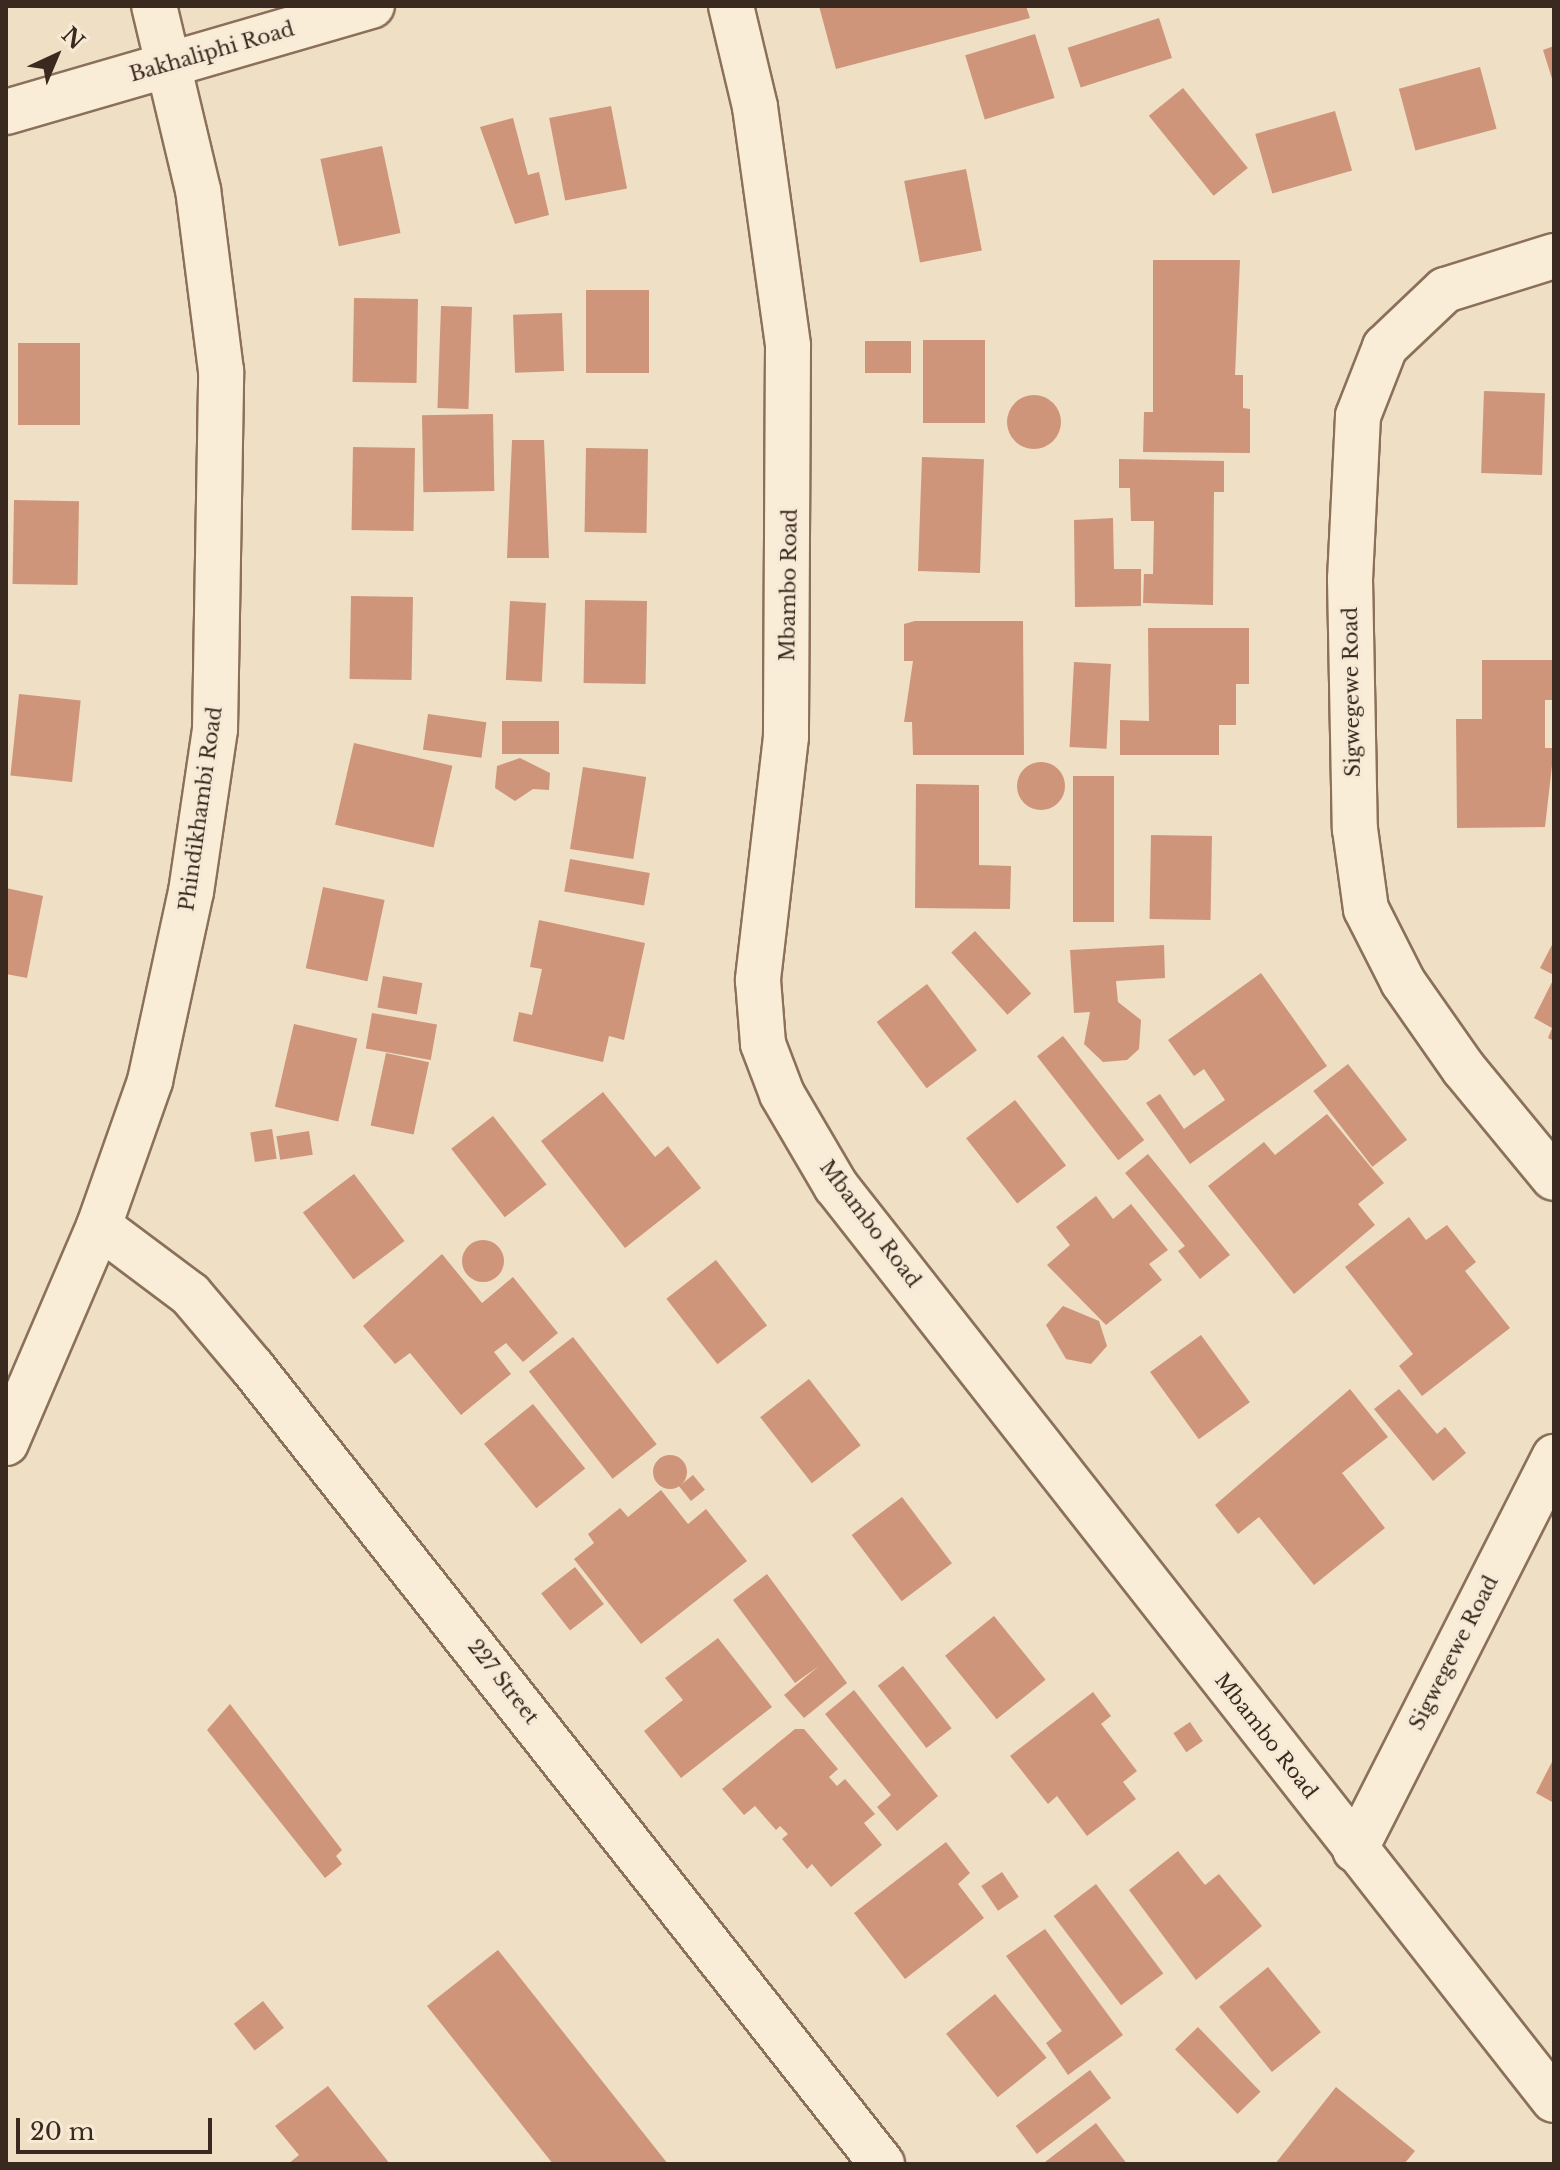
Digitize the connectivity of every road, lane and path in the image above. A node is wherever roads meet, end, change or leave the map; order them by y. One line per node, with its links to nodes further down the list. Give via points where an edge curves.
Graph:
1 (154, 6): 4 (street, Phindikhambi Road)
2 (372, 6): 4 (street, Bakhaliphi Road)
3 (731, 6): 11 (street, Mbambo Road, via 755,107 788,346 786,737 758,980 763,1044 782,1094 836,1186)
4 (171, 63): 5 (street, Bakhaliphi Road); 8 (street, Phindikhambi Road, via 198,190 221,371 215,729 175,976 150,1081)
5 (6, 112)
6 (1554, 256): 7 (street, Sigwegewe Road, via 1445,290 1385,347 1358,416 1350,579 1355,829 1366,909 1403,982)
7 (1554, 1178)
8 (99, 1226): 9 (street, Phindikhambi Road); 13 (street, 227 Street, via 190,1294 244,1357)
9 (6, 1443)
10 (1554, 1457): 11 (street, Sigwegewe Road)
11 (1355, 1850): 12 (street, Mbambo Road)
12 (1554, 2100)
13 (882, 2164)

